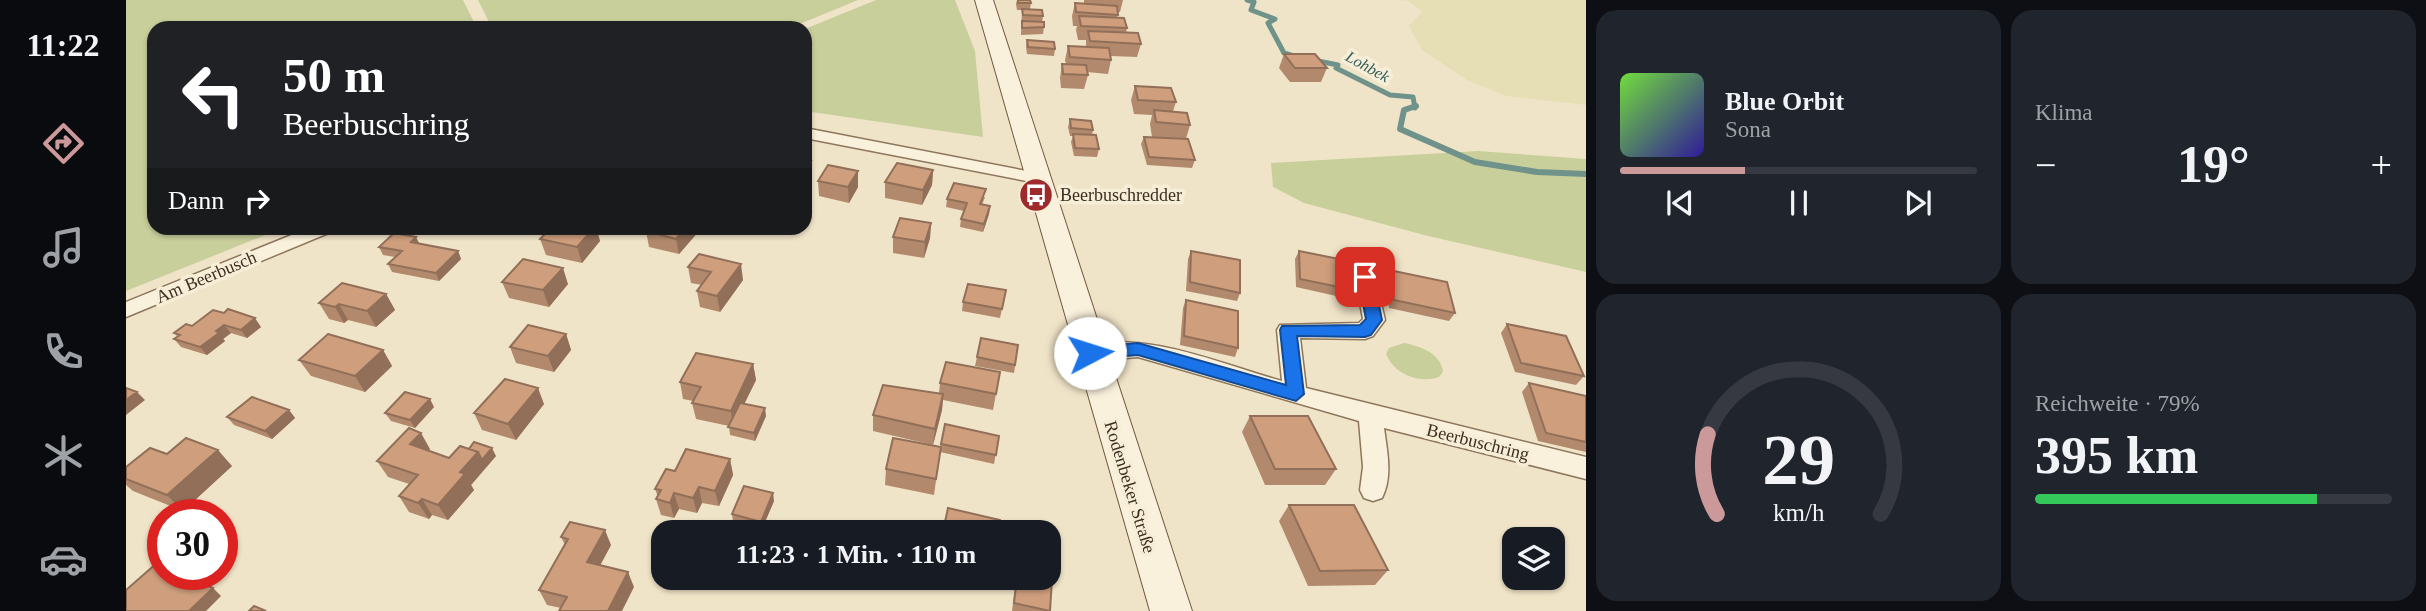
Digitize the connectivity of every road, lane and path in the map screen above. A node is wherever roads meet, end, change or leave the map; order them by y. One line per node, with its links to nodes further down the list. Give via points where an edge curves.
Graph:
1 (984, 0): 3 (street, Rodenbeker Straße)
2 (812, 134): 3 (street)
3 (1037, 178): 7 (street, Rodenbeker Straße)
4 (307, 235): 6 (street, Am Beerbusch)
5 (1365, 277): 8 (street, via 1374,320 1365,331 1288,330)
6 (126, 310)
7 (1090, 353): 8 (street, Beerbuschring, via 1138,349); 12 (street, Rodenbeker Straße)
8 (1296, 394): 9 (street, Beerbuschring)
9 (1370, 415): 10 (street, Beerbuschring); 11 (street, via 1376,467)
10 (1586, 468)
11 (1373, 490)
12 (1171, 611)

